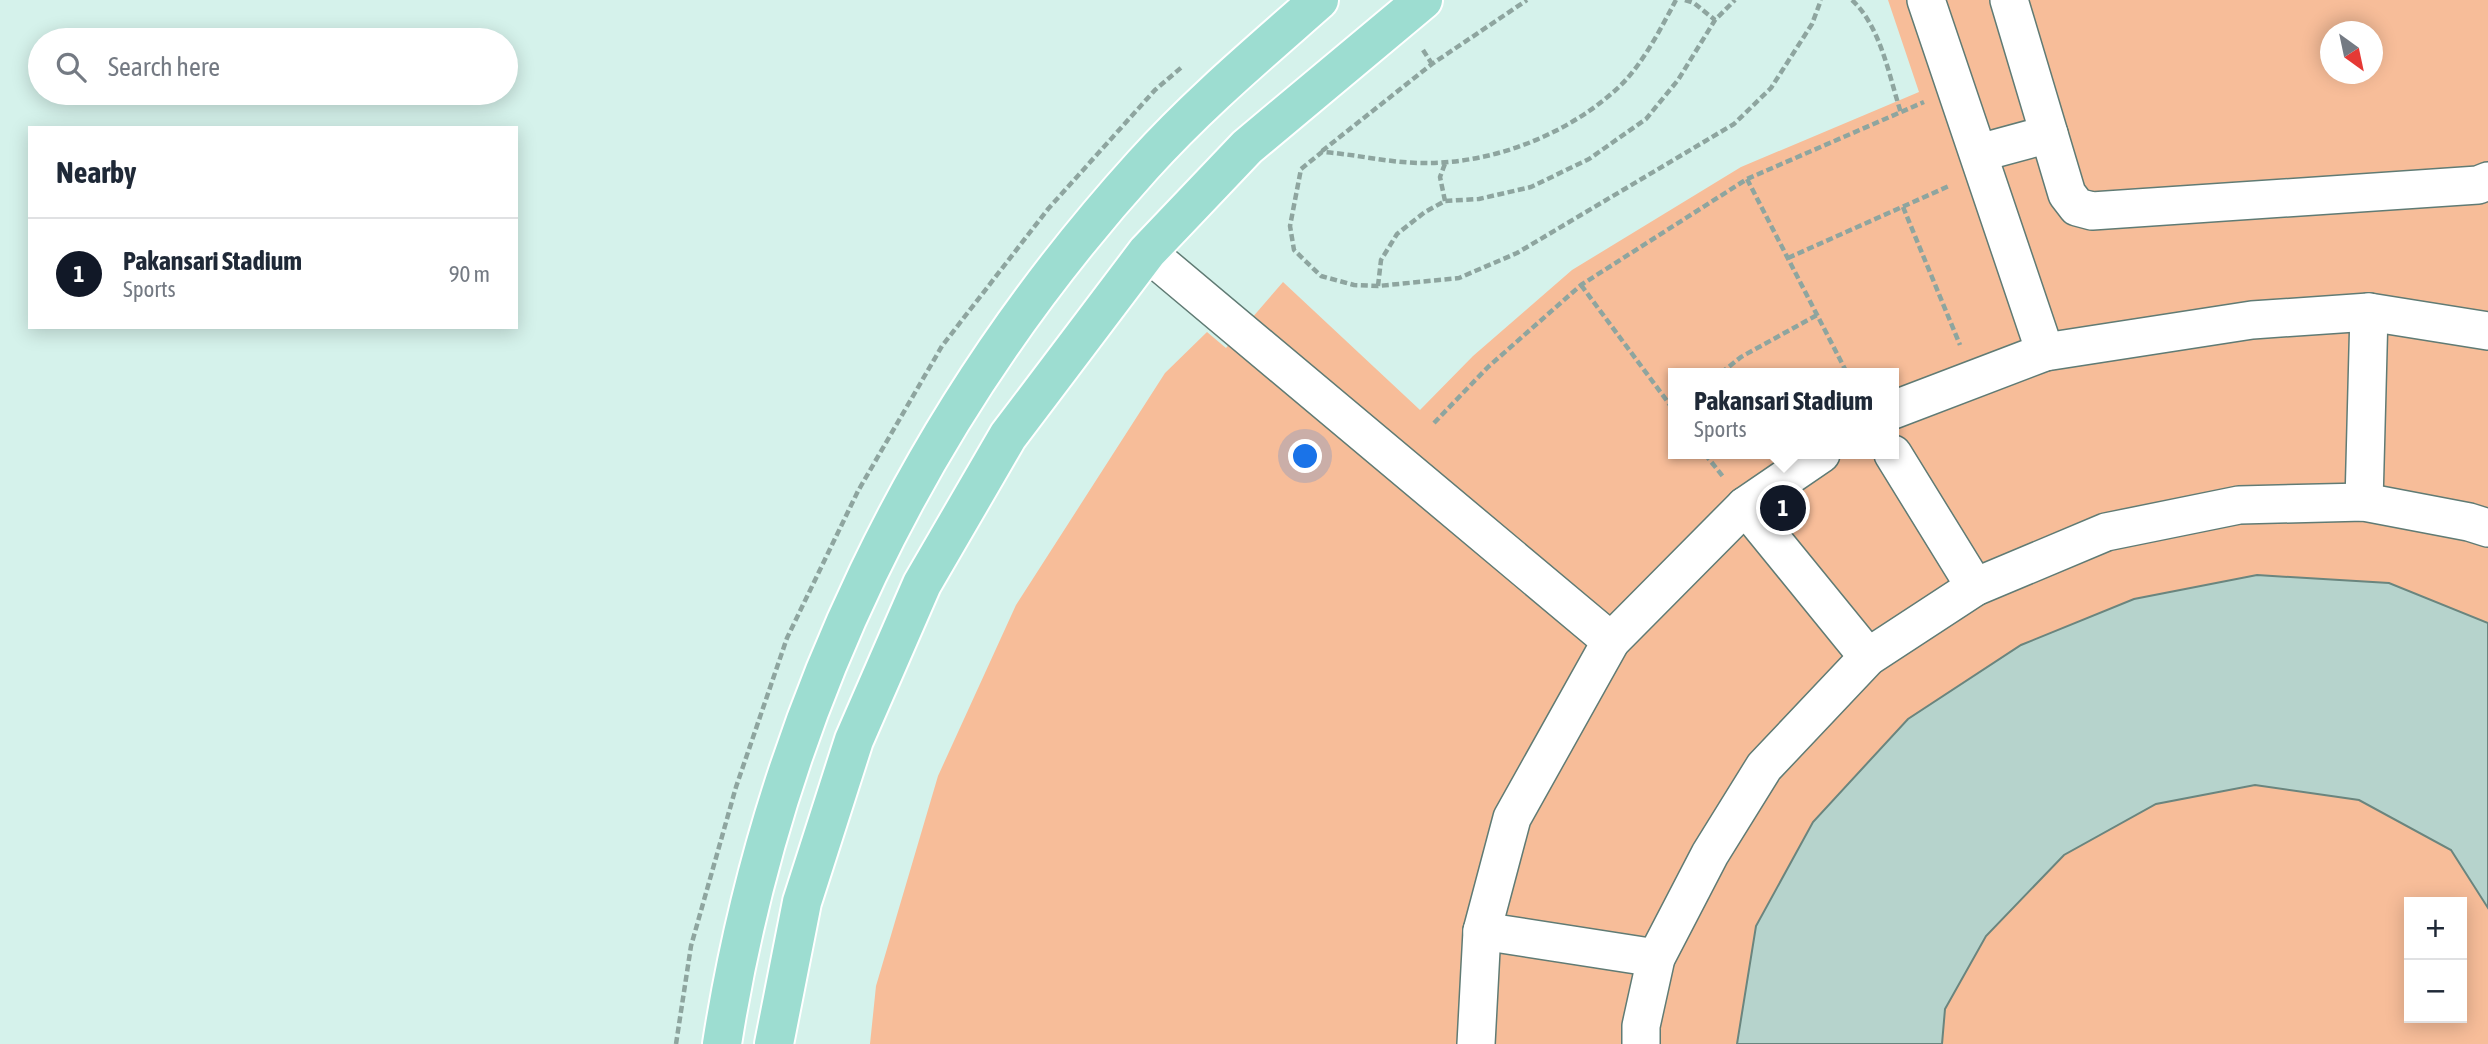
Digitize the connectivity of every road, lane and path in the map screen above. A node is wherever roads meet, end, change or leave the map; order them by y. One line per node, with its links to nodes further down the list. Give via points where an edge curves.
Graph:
1 (1319, 0): 46 (main road, via 1235,73 1144,164 1083,237 970,387 891,522 827,662 774,808 735,958)
2 (1423, 0): 22 (main road, via 1247,147)
3 (1527, 0): 15 (path, via 1432,64)
4 (1676, 0): 16 (path, via 1622,84 1567,125 1508,151)
5 (1685, 0): 11 (path)
6 (1735, 0): 11 (path)
7 (1821, 0): 25 (path, via 1812,24 1771,88 1734,124 1517,253 1458,278)
8 (1852, 0): 13 (path, via 1864,11 1876,36)
9 (1926, 0): 12 (lane)
10 (2009, 0): 14 (lane)
11 (1715, 20): 20 (path, via 1678,80 1646,119 1588,159 1531,187)
12 (1957, 90): 13 (path); 17 (lane)
13 (1901, 113): 18 (path)
14 (2049, 134): 17 (lane); 19 (lane, via 2067,194 2077,207 2092,211 2478,186)
15 (1322, 152): 16 (path, via 1423,163); 25 (path, via 1301,169 1290,226 1294,250 1321,276)
16 (1446, 161): 20 (path, via 1440,177)
17 (1983, 162): 21 (path); 29 (lane)
18 (1747, 179): 23 (path); 24 (path)
19 (2488, 181)
20 (1445, 201): 25 (path, via 1396,234 1381,260)
21 (1903, 207): 23 (path); 32 (path)
22 (1147, 252): 42 (lane); 47 (main road, via 1008,436 922,584 854,740 802,902)
23 (1788, 258): 27 (path)
24 (1581, 285): 33 (path); 35 (path, via 1488,367)
25 (1378, 286)
26 (2369, 312): 28 (lane); 29 (lane, via 2252,320); 38 (lane)
27 (1817, 315): 30 (path); 31 (path)
28 (2488, 331)
29 (2045, 352): 32 (lane)
30 (1727, 368)
31 (1844, 368)
32 (1974, 379): 34 (lane)
33 (1668, 402)
34 (1899, 408)
35 (1434, 423)
36 (1814, 459): 39 (lane)
37 (1896, 459): 41 (lane)
38 (2364, 502): 40 (lane); 41 (lane, via 2239,505 2106,532)
39 (1745, 506): 42 (lane); 43 (lane)
40 (2488, 528)
41 (1975, 587): 43 (lane)
42 (1611, 641): 44 (lane, via 1512,818)
43 (1868, 657): 45 (lane, via 1764,767 1710,854)
44 (1482, 931): 45 (lane); 48 (lane)
45 (1656, 958): 49 (lane)
46 (722, 1044)
47 (774, 1044)
48 (1476, 1044)
49 (1641, 1044)

